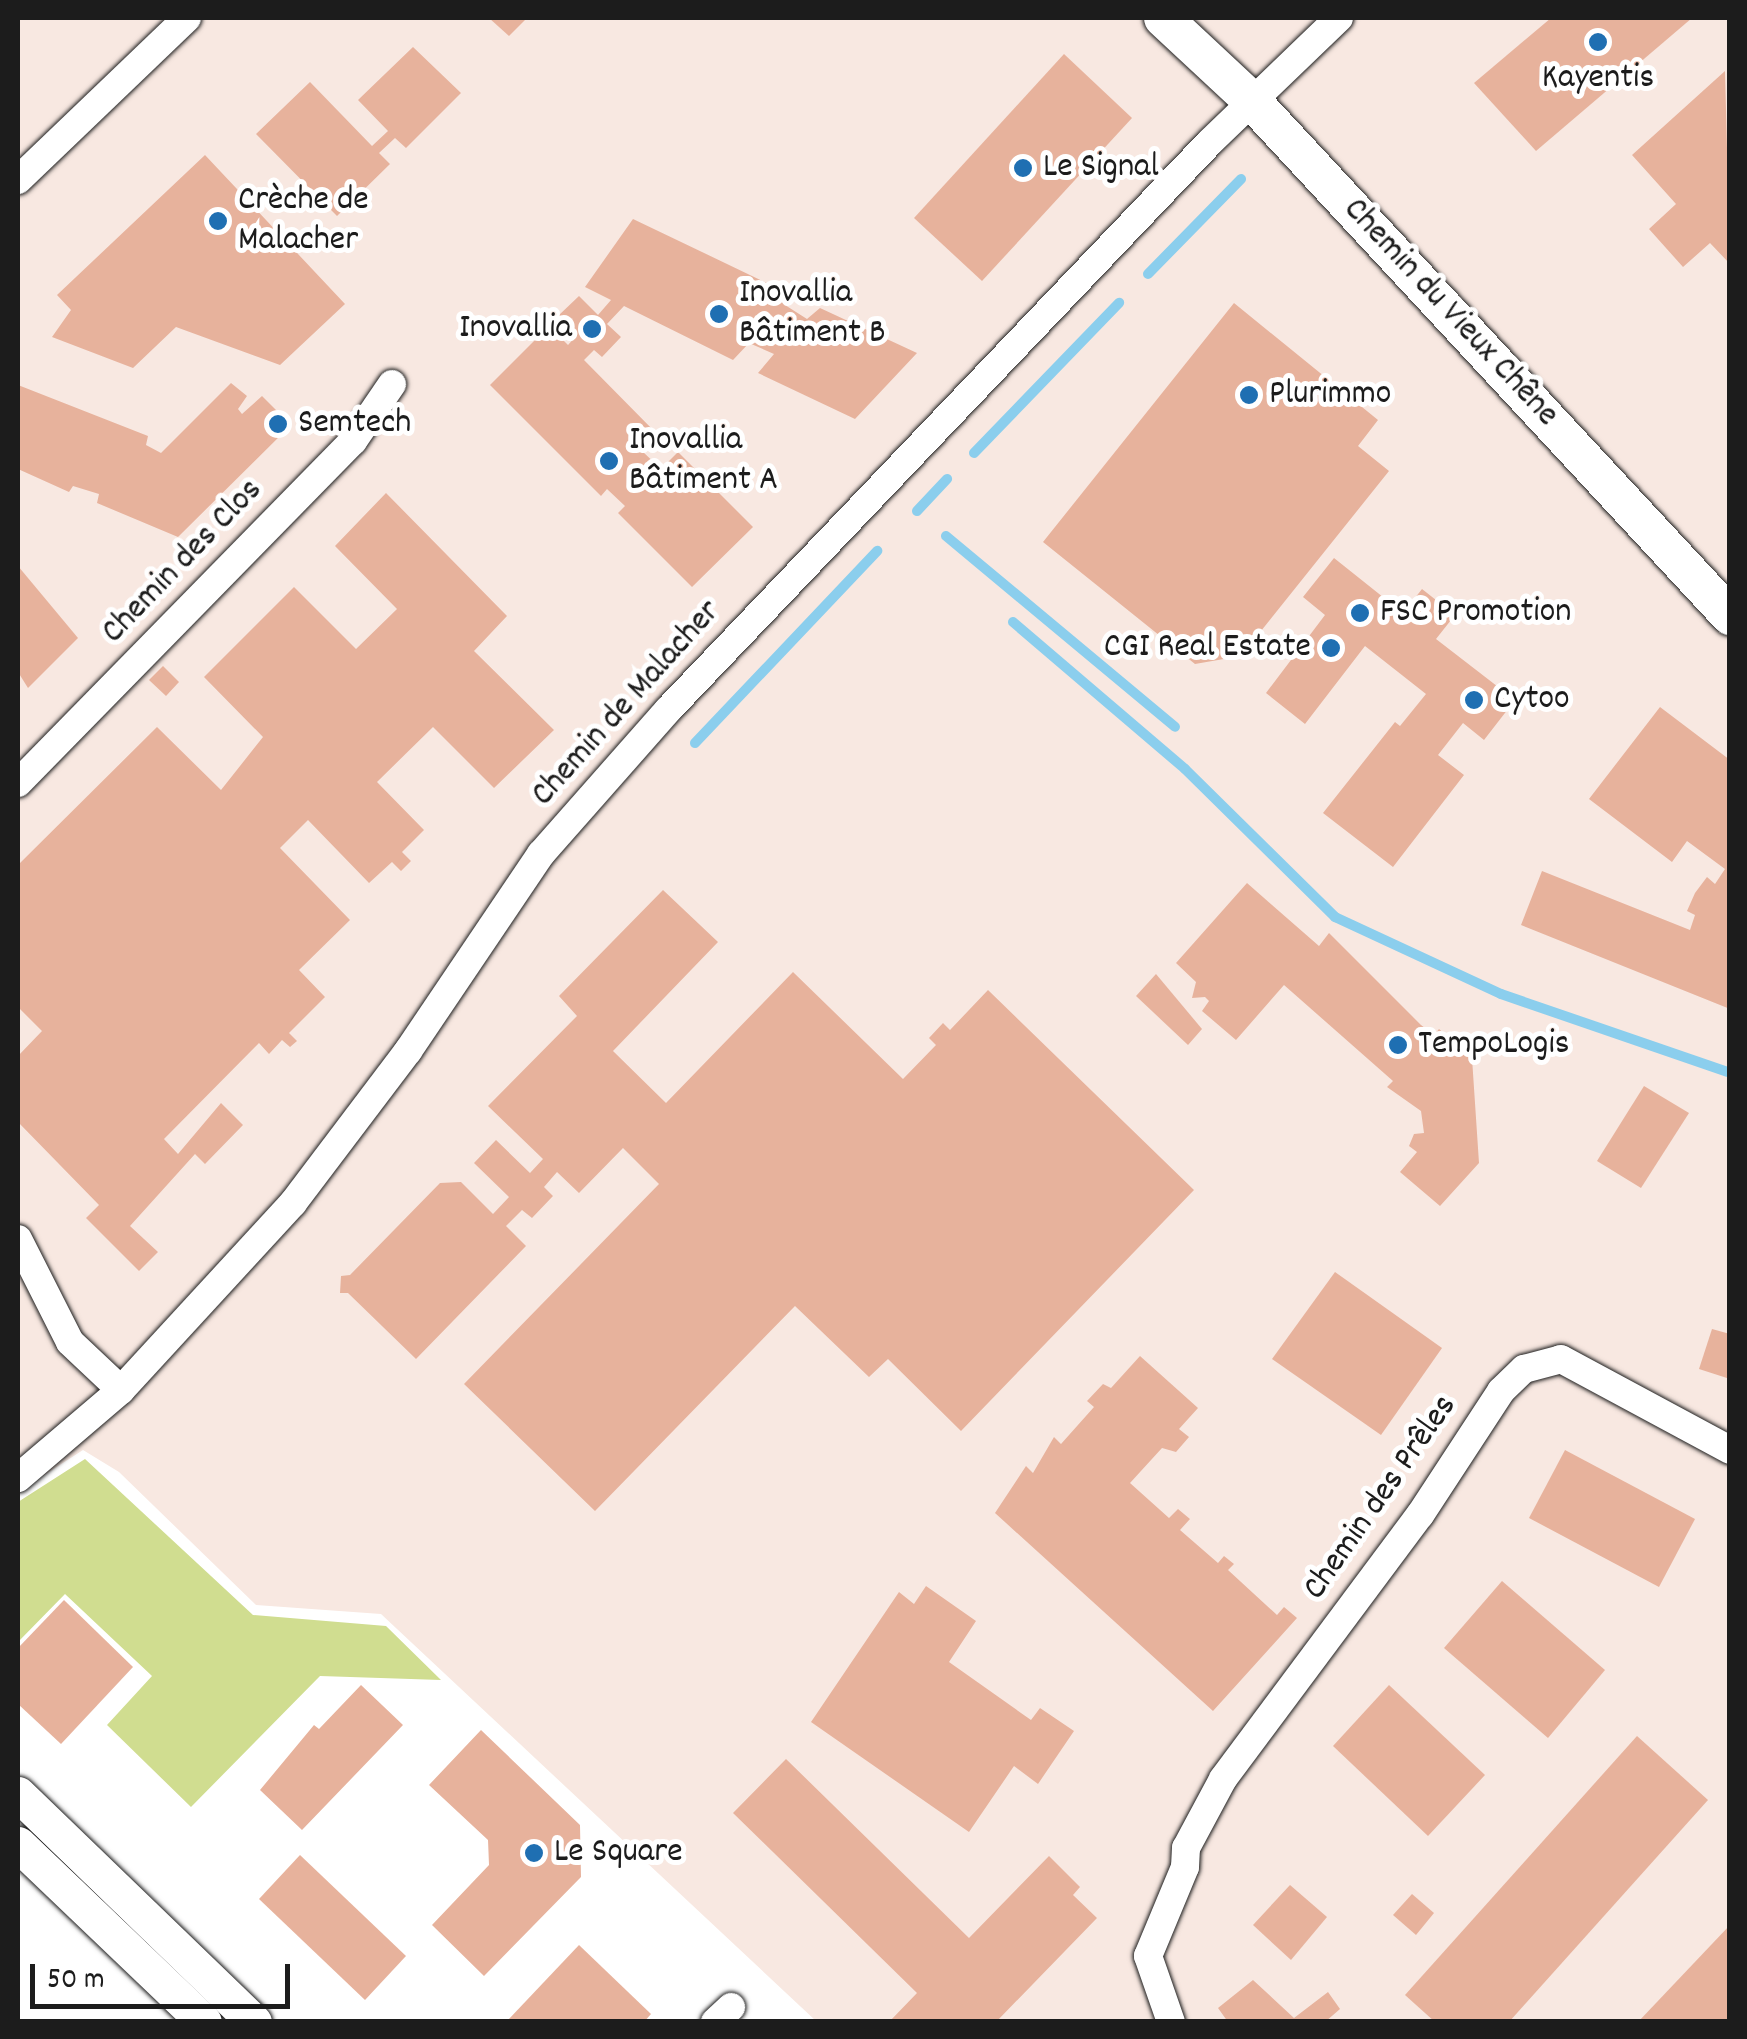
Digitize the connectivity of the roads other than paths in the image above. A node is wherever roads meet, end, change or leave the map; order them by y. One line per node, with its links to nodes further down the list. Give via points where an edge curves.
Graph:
1 (187, 18): 5 (street)
2 (1163, 18): 4 (main road, Chemin du Vieux Chêne)
3 (1338, 18): 4 (street, Chemin de Malacher)
4 (1252, 102): 7 (main road, Chemin du Vieux Chêne); 10 (street, Chemin de Malacher, via 668,710 541,854 408,1052 293,1203)
5 (18, 180)
6 (392, 384): 8 (street, Chemin des Clos, via 352,441)
7 (1730, 616)
8 (18, 784)
9 (18, 1239): 10 (street, via 70,1342)
10 (122, 1390): 12 (street, Chemin de Malacher)
11 (1730, 1450): 17 (street, Chemin des Prêles, via 1560,1359 1524,1369 1501,1391 1420,1516 1224,1779 1186,1848 1185,1867 1148,1956)
12 (18, 1478)
13 (18, 1794): 16 (street)
14 (18, 1844): 15 (street)
15 (204, 2022)
16 (254, 2022)
17 (1171, 2022)

